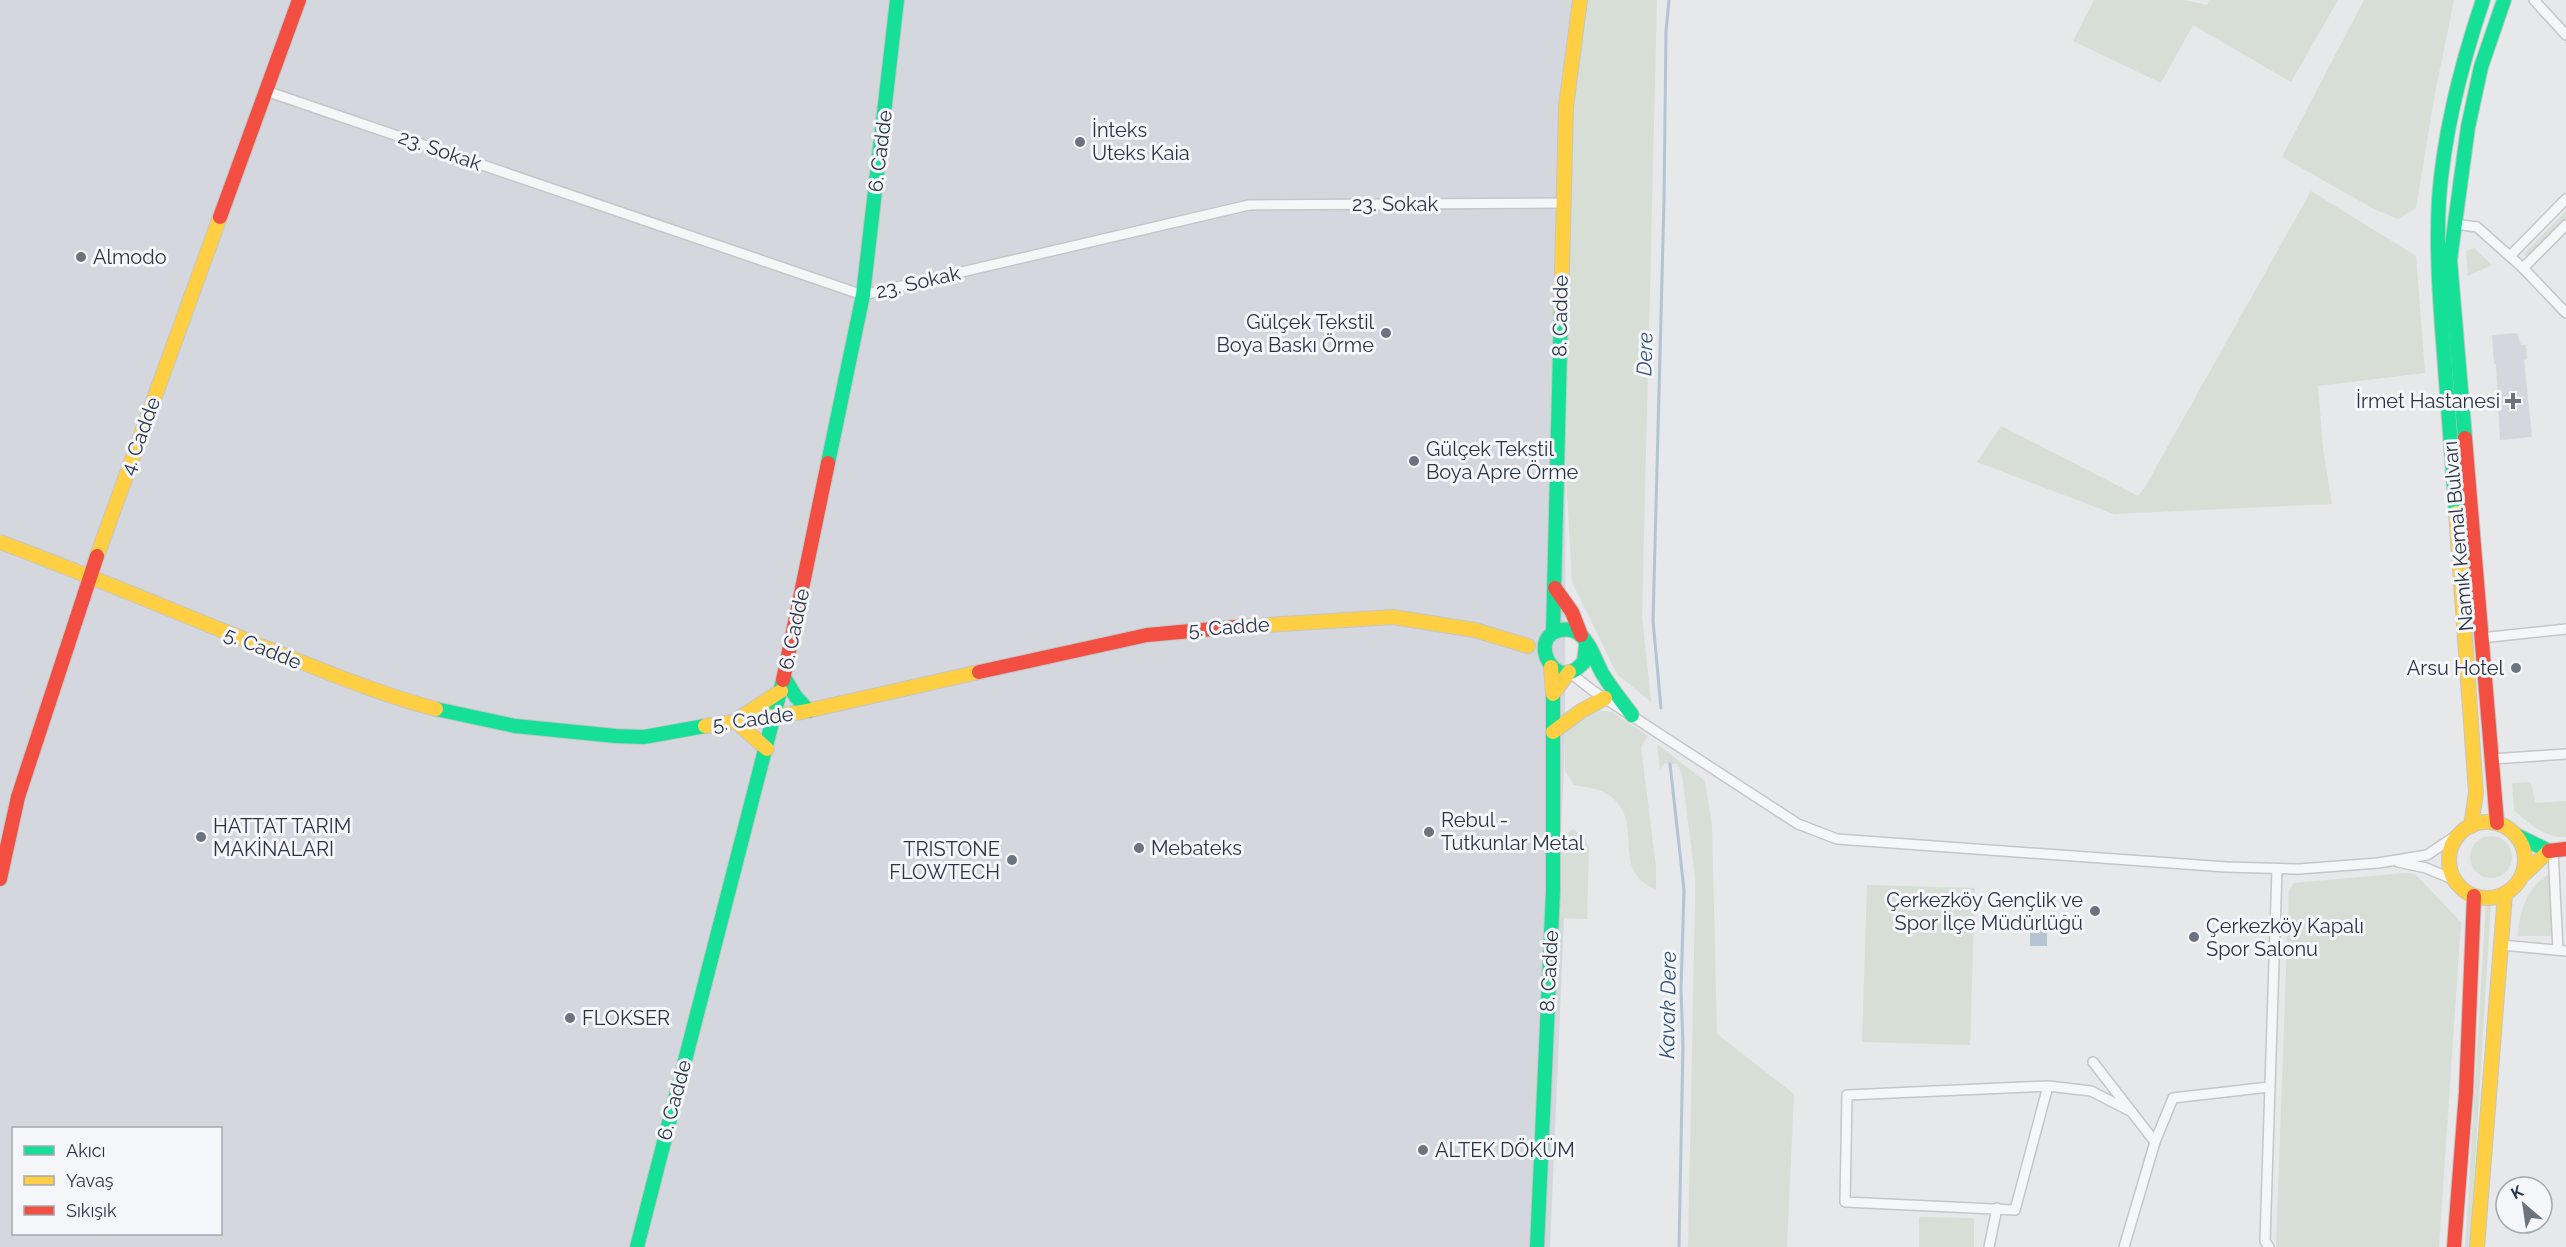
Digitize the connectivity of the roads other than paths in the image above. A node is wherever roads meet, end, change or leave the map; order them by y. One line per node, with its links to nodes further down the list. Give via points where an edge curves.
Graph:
1 (299, 0): 10 (street, 4. Cadde)
2 (897, 0): 18 (street, 6. Cadde)
3 (1580, 0): 12 (street, 8. Cadde, via 1570,48)
4 (2483, 0): 8 (street, Namık Kemal Bulvarı)
5 (2504, 0): 9 (street, Namık Kemal Bulvarı)
6 (2534, 0): 7 (street)
7 (2566, 35)
8 (2464, 62): 9 (street); 13 (street, Namık Kemal Bulvarı, via 2449,127)
9 (2481, 67): 14 (street, Namık Kemal Bulvarı, via 2468,127)
10 (266, 91): 18 (street, 23. Sokak); 21 (street, 4. Cadde)
11 (2566, 199): 16 (street)
12 (1561, 203): 18 (street, 23. Sokak, via 1249,205); 22 (street, 8. Cadde)
13 (2438, 224): 14 (street); 42 (street, Namık Kemal Bulvarı, via 2438,280 2476,793)
14 (2455, 224): 16 (street, via 2477,227); 25 (street, Namık Kemal Bulvarı, via 2450,260)
15 (2566, 225): 17 (street)
16 (2510, 256): 17 (street)
17 (2523, 268): 19 (street)
18 (863, 295): 30 (street, 6. Cadde)
19 (2566, 313)
20 (0, 542): 21 (street, 5. Cadde)
21 (90, 575): 36 (street, 5. Cadde, via 340,679 442,711 515,726 644,737); 48 (street, 4. Cadde, via 18,797)
22 (1555, 588): 24 (street, 8. Cadde); 26 (street, via 1572,612)
23 (2566, 629): 25 (street)
24 (1549, 638): 26 (street, via 1570,629); 27 (street); 28 (street, via 1544,649)
25 (2481, 638): 40 (street, Namık Kemal Bulvarı)
26 (1584, 640): 29 (street, via 1584,662); 35 (street)
27 (1528, 646): 28 (street); 33 (street, 5. Cadde, via 1475,630 1393,617 1192,630 1070,651)
28 (1549, 664): 29 (street); 31 (street, 8. Cadde)
29 (1569, 672): 31 (street); 32 (street)
30 (782, 684): 33 (street); 34 (street, 6. Cadde); 36 (street)
31 (1553, 694): 37 (street, 8. Cadde)
32 (1605, 698): 35 (street); 37 (street)
33 (809, 711): 34 (street, 5. Cadde)
34 (776, 715): 36 (street, 5. Cadde); 38 (street, 6. Cadde)
35 (1632, 715): 46 (street, via 1798,824 1838,839)
36 (735, 721): 38 (street)
37 (1553, 732): 62 (street, 8. Cadde, via 1552,891)
38 (767, 749): 61 (street, 6. Cadde)
39 (2566, 754): 40 (street)
40 (2492, 759): 41 (street, Namık Kemal Bulvarı)
41 (2496, 823): 42 (street, via 2483,822); 43 (street)
42 (2465, 829): 45 (street, via 2427,855); 49 (street, via 2449,855)
43 (2516, 835): 44 (street); 47 (street, via 2525,855)
44 (2556, 850): 47 (street); 53 (street)
45 (2393, 861): 46 (street); 49 (street)
46 (2277, 869): 56 (street)
47 (2521, 878): 50 (street)
48 (0, 879)
49 (2455, 880): 51 (street)
50 (2505, 894): 51 (street); 52 (street)
51 (2474, 896): 65 (street, via 2466,1092)
52 (2501, 945): 53 (street); 66 (street)
53 (2562, 950)
54 (2093, 1062): 57 (street)
55 (2048, 1086): 57 (street, via 2091,1091); 59 (street, via 2015,1210); 59 (street, via 1848,1095 1845,1202)
56 (2269, 1087): 58 (street, via 2173,1098); 60 (street)
57 (2132, 1112): 58 (street)
58 (2155, 1142): 64 (street)
59 (1996, 1208): 63 (street)
60 (2266, 1245)
61 (637, 1247)
62 (1537, 1247)
63 (1989, 1247)
64 (2124, 1247)
65 (2454, 1247)
66 (2477, 1247)

